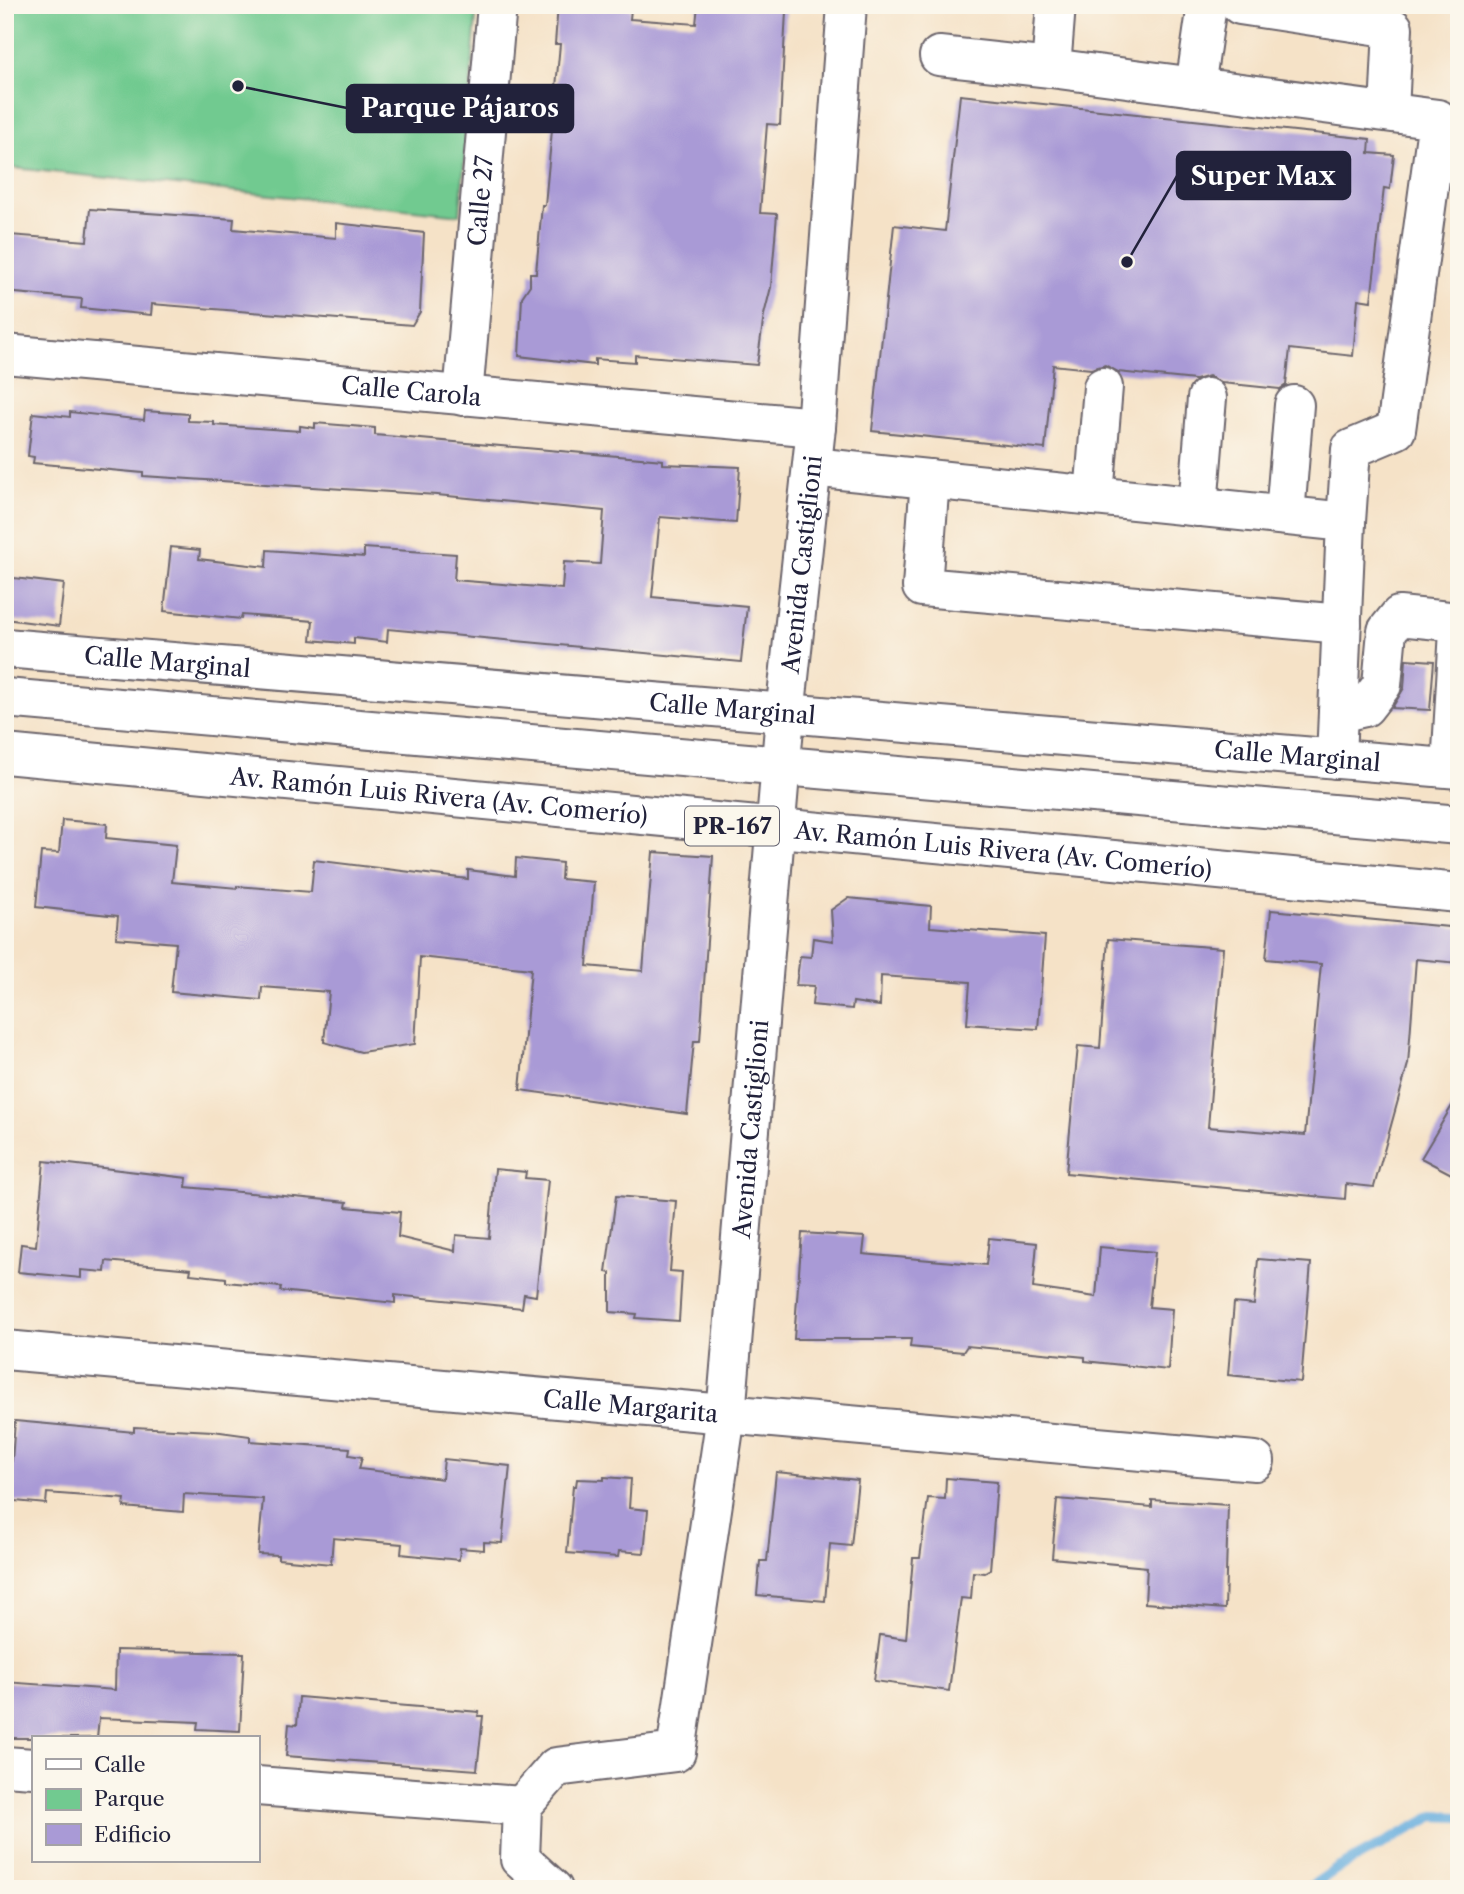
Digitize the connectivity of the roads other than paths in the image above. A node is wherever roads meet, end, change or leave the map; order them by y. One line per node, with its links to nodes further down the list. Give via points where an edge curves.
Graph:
1 (497, 5): 12 (street, Calle 27)
2 (847, 5): 15 (street, Avenida Castiglioni)
3 (1055, 5): 7 (street)
4 (1207, 5): 8 (street)
5 (1240, 5): 9 (street, via 1393,28)
6 (939, 56): 7 (street)
7 (1051, 68): 8 (street)
8 (1195, 87): 9 (street)
9 (1388, 112): 21 (street, via 1438,118 1396,430 1351,449)
10 (5, 354): 12 (street, Calle Carola)
11 (1104, 387): 18 (street)
12 (463, 396): 15 (street, Calle Carola)
13 (1207, 398): 19 (street)
14 (1294, 405): 20 (street)
15 (816, 427): 16 (street, Avenida Castiglioni)
16 (812, 467): 17 (street); 28 (street, Avenida Castiglioni)
17 (930, 479): 18 (street); 23 (street, via 922,587)
18 (1094, 496): 19 (street)
19 (1198, 506): 20 (street)
20 (1285, 515): 21 (street)
21 (1346, 522): 23 (street)
22 (1459, 622): 27 (street, via 1399,616 1387,631 1382,685 1365,708)
23 (1342, 624): 27 (street)
24 (1459, 630): 32 (street)
25 (5, 648): 28 (street, Calle Marginal)
26 (5, 698): 31 (street)
27 (1338, 713): 30 (street)
28 (785, 715): 30 (street, Calle Marginal); 31 (street, Avenida Castiglioni)
29 (5, 754): 34 (street, Av. Ramón Luis Rivera (Av. Comerío) / PR-167)
30 (1336, 759): 32 (street, Calle Marginal)
31 (783, 766): 33 (street); 34 (street, Avenida Castiglioni)
32 (1455, 769)
33 (1459, 825)
34 (777, 830): 35 (street, Av. Ramón Luis Rivera (Av. Comerío) / PR-167); 37 (street, Avenida Castiglioni)
35 (1459, 893)
36 (5, 1350): 37 (street, Calle Margarita)
37 (726, 1416): 38 (street, Calle Margarita); 42 (street, Avenida Castiglioni, via 676,1752 556,1767)
38 (1255, 1461)
39 (5, 1766): 40 (street)
40 (32, 1768)
41 (259, 1786): 42 (street)
42 (522, 1806): 43 (street, via 520,1859)
43 (553, 1889)

